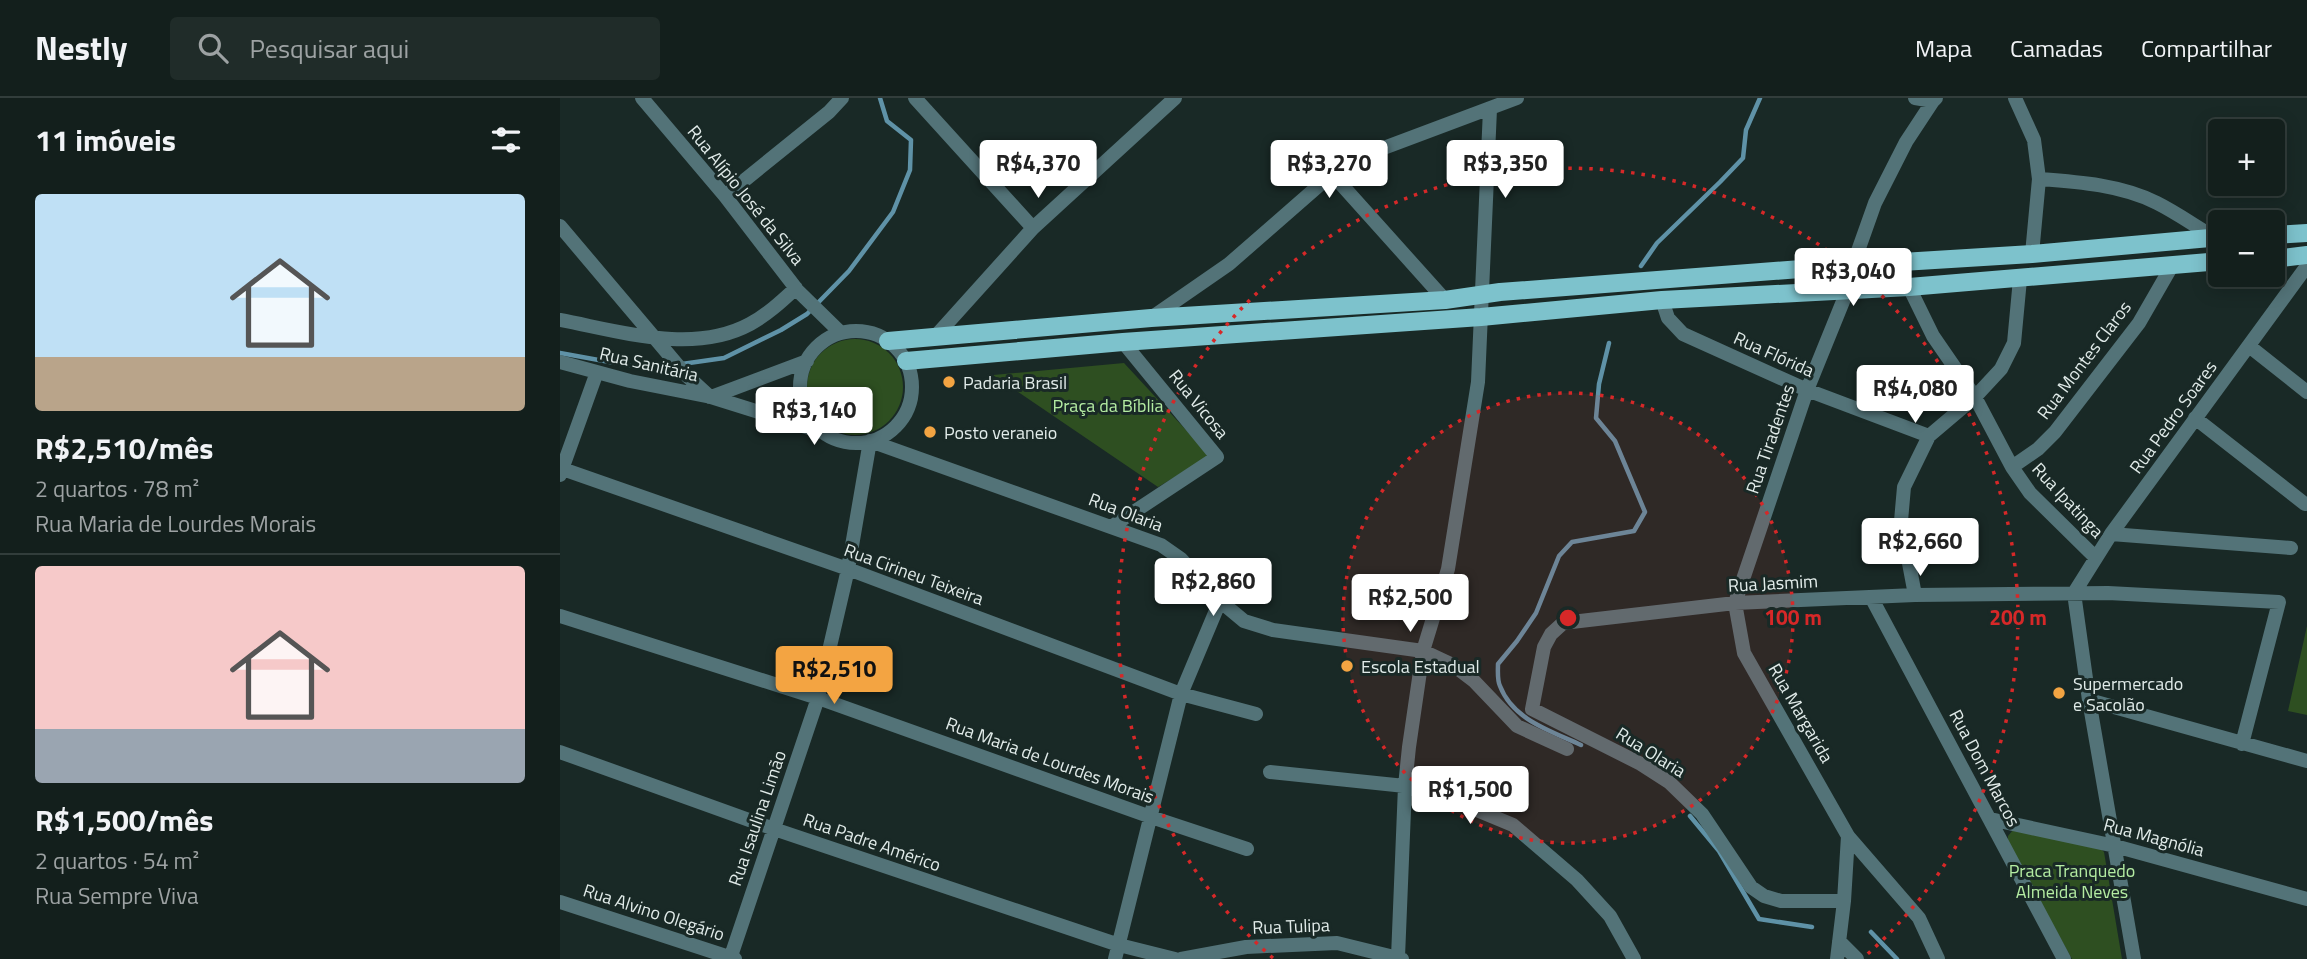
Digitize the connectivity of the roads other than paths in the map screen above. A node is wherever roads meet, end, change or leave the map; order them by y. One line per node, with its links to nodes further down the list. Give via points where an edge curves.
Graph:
1 (642, 98): 12 (street, Rua Alípio José da Silva)
2 (842, 98): 12 (street)
3 (915, 98): 14 (street)
4 (1175, 98): 14 (street)
5 (1517, 98): 9 (street)
6 (1915, 98): 8 (street)
7 (2015, 98): 11 (street, via 2034,140)
8 (1935, 99): 24 (street, via 1906,142 1875,203)
9 (1490, 109): 10 (street, via 1366,155); 30 (street)
10 (1332, 174): 31 (street); 34 (street, via 1229,264)
11 (2039, 179): 15 (street, via 2122,190); 19 (street)
12 (725, 196): 28 (street, Rua Alípio José da Silva)
13 (560, 226): 38 (street)
14 (1034, 228): 37 (street)
15 (2208, 231)
16 (2307, 233): 17 (main road)
17 (2285, 234)
18 (2208, 238): 19 (main road)
19 (2032, 254): 24 (main road)
20 (2307, 255): 21 (main road)
21 (2285, 258)
22 (2208, 262): 23 (main road)
23 (2173, 264): 26 (main road); 54 (street, Rua Montes Claros, via 2139,323 2055,432)
24 (1853, 265): 30 (main road)
25 (2307, 266): 41 (street, Rua Pedro Soares)
26 (2020, 279): 27 (main road); 49 (street, via 2014,343 2001,369)
27 (1909, 287): 29 (main road); 49 (street, Rua Ipatinga, via 1933,336)
28 (797, 289): 36 (street, Rua Alípio José da Silva); 38 (street, via 738,329 717,336)
29 (1848, 289): 32 (main road); 46 (street, Rua Tiradentes)
30 (1483, 294): 31 (main road); 33 (street)
31 (1445, 300): 34 (main road)
32 (1662, 300): 33 (main road); 46 (street, Rua Flórida, via 1668,318 1683,334)
33 (1481, 317): 40 (main road); 69 (street, via 1478,382 1448,569)
34 (1151, 318): 37 (main road)
35 (560, 320): 38 (street)
36 (841, 333): 39 (street, via 857,331); 42 (street, via 821,344)
37 (934, 338): 39 (main road)
38 (656, 340): 48 (street)
39 (888, 341): 43 (street)
40 (1123, 342): 43 (main road); 57 (street, Rua Vicosa, via 1217,457)
41 (2249, 346): 47 (street); 50 (street, Rua Pedro Soares)
42 (807, 361): 48 (street, Rua Sanitária); 51 (street, via 803,401 813,422)
43 (906, 361): 53 (street, via 912,389 909,407 900,422)
44 (560, 362): 45 (street, Rua Sanitária)
45 (597, 372): 48 (street, Rua Sanitária); 55 (street)
46 (1807, 390): 52 (street, Rua Flórida); 66 (street, Rua Tiradentes)
47 (2307, 392)
48 (711, 397): 51 (street)
49 (1975, 397): 52 (street); 54 (street, Rua Ipatinga)
50 (2195, 418): 56 (street); 58 (street, Rua Pedro Soares)
51 (825, 433): 53 (street, via 855,443)
52 (1929, 436): 63 (street, via 1904,487 1901,521)
53 (870, 441): 57 (street, Rua Olaria); 61 (street, Rua Isaulina Limão)
54 (2012, 467): 60 (street, Rua Ipatinga, via 2030,493)
55 (561, 471): 61 (street, Rua Cirineu Teixeira)
56 (2305, 504)
57 (1111, 527): 65 (street, Rua Olaria, via 1161,545 1181,559)
58 (2111, 534): 59 (street, Rua Ipatinga); 60 (street, Rua Pedro Soares)
59 (2291, 548)
60 (2095, 557): 62 (street, Rua Pedro Soares)
61 (848, 569): 70 (street, Rua Cirineu Teixeira); 71 (street, Rua Isaulina Limão)
62 (2074, 593): 63 (street, Rua Jasmim); 72 (street); 74 (street, Rua Jasmim, via 2279,602)
63 (1915, 596): 64 (street, Rua Jasmim)
64 (1871, 597): 66 (street, Rua Jasmim); 81 (street, Rua Dom Marcos)
65 (1220, 601): 69 (street, Rua Olaria, via 1244,621 1273,630); 70 (street)
66 (1735, 603): 68 (street, Rua Jasmim); 83 (street, Rua Margarida, via 1744,653)
67 (560, 616): 71 (street, Rua Maria de Lourdes Morais)
68 (1563, 623): 87 (street, Rua Olaria, via 1544,647 1532,709 1669,782 1702,814 1751,887 1764,896 1781,901)
69 (1423, 651): 75 (street, Rua Olaria, via 1453,665 1517,726); 79 (street)
70 (1181, 694): 73 (street, Rua Cirineu Teixeira); 80 (street)
71 (818, 698): 80 (street, Rua Maria de Lourdes Morais); 82 (street, Rua Isaulina Limão)
72 (2089, 701): 74 (street); 84 (street)
73 (1256, 714)
74 (2242, 744): 77 (street)
75 (1567, 749)
76 (560, 752): 82 (street, Rua Padre Américo)
77 (2307, 761)
78 (1270, 772): 79 (street)
79 (1405, 786): 92 (street); 95 (street, via 1513,825 1577,880 1610,916)
80 (1151, 817): 85 (street, Rua Maria de Lourdes Morais); 90 (street)
81 (1990, 819): 84 (street, Rua Magnólia); 99 (street, Rua Dom Marcos)
82 (774, 829): 90 (street, Rua Padre Américo); 91 (street, Rua Isaulina Limão)
83 (1848, 836): 87 (street); 98 (street, Rua Margarida, via 1919,918)
84 (2115, 846): 86 (street, Rua Magnólia); 100 (street)
85 (1247, 849)
86 (2307, 899)
87 (1844, 901): 89 (street)
88 (560, 902): 91 (street, Rua Alvino Olegário)
89 (1839, 941): 96 (street); 97 (street)
90 (1117, 952): 93 (street, Rua Padre Américo)
91 (732, 958)
92 (1400, 958): 94 (street, Rua Tulipa, via 1337,943 1246,947)
93 (1175, 959)
94 (1181, 959)
95 (1634, 959)
96 (1837, 959)
97 (1857, 959)
98 (1938, 959)
99 (2064, 959)
100 (2134, 959)

